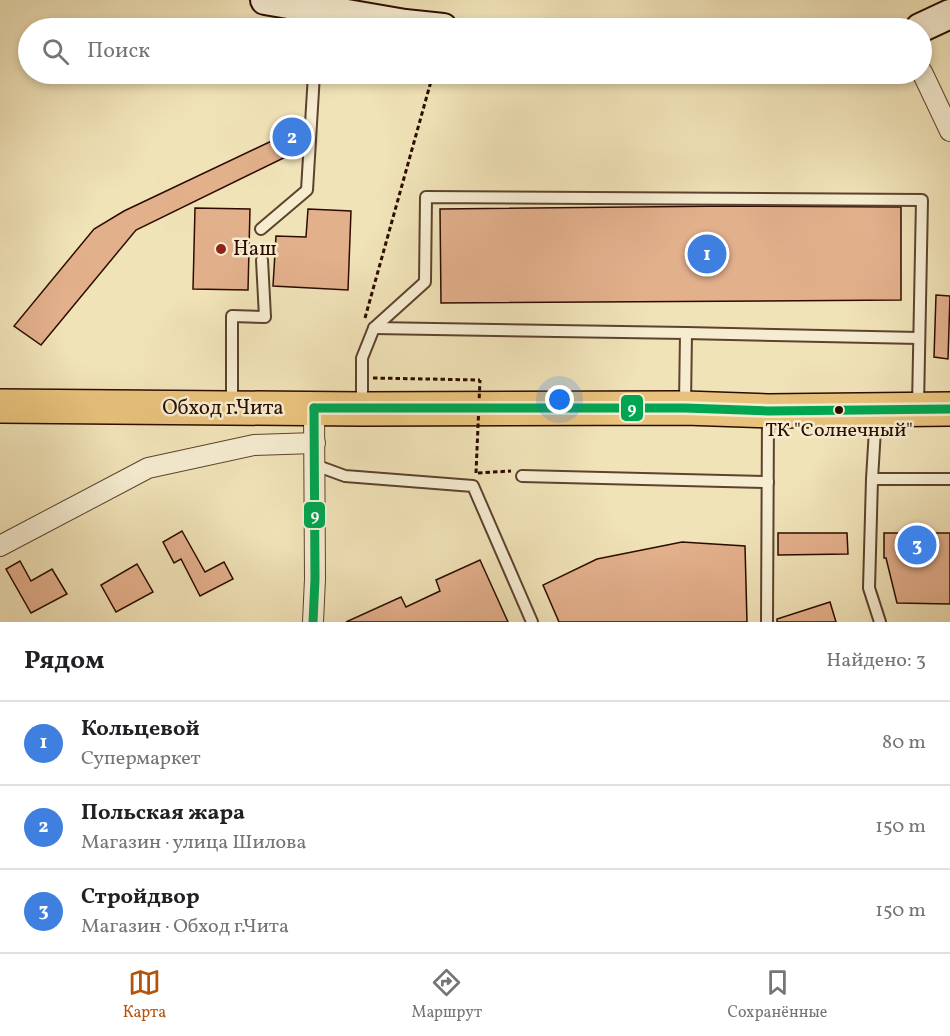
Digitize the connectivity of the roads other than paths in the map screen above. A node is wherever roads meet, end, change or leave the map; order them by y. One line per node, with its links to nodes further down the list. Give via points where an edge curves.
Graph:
1 (266, 0): 4 (main road)
2 (371, 9): 4 (main road); 5 (main road)
3 (950, 14): 6 (main road)
4 (310, 18)
5 (405, 18)
6 (932, 22)
7 (313, 84): 10 (lane, via 307,190)
8 (927, 84): 9 (street)
9 (950, 131)
10 (261, 229)
11 (262, 260): 17 (lane, via 265,317 232,316)
12 (368, 327): 13 (lane); 14 (lane, via 425,282 426,197 922,200); 15 (lane, via 362,358)
13 (686, 333): 14 (lane); 19 (lane)
14 (919, 338): 22 (lane)
15 (362, 393): 18 (highway, Обход г.Чита); 19 (highway, Обход г.Чита)
16 (0, 406): 17 (highway, Обход г.Чита)
17 (231, 408): 18 (highway, Обход г.Чита)
18 (314, 408): 24 (street)
19 (686, 408): 23 (highway, Обход г.Чита)
20 (950, 409): 22 (highway, Обход г.Чита)
21 (876, 410): 22 (highway, Обход г.Чита); 23 (highway, Обход г.Чита); 27 (lane)
22 (918, 410)
23 (768, 411): 29 (lane)
24 (315, 443): 25 (street); 30 (street, via 254,445 148,468)
25 (315, 465): 31 (street); 32 (lane, via 345,476 473,486)
26 (522, 476): 29 (lane)
27 (872, 479): 28 (lane); 34 (lane, via 870,588)
28 (950, 479)
29 (768, 482): 33 (lane)
30 (0, 546)
31 (313, 622)
32 (532, 622)
33 (767, 622)
34 (880, 622)

